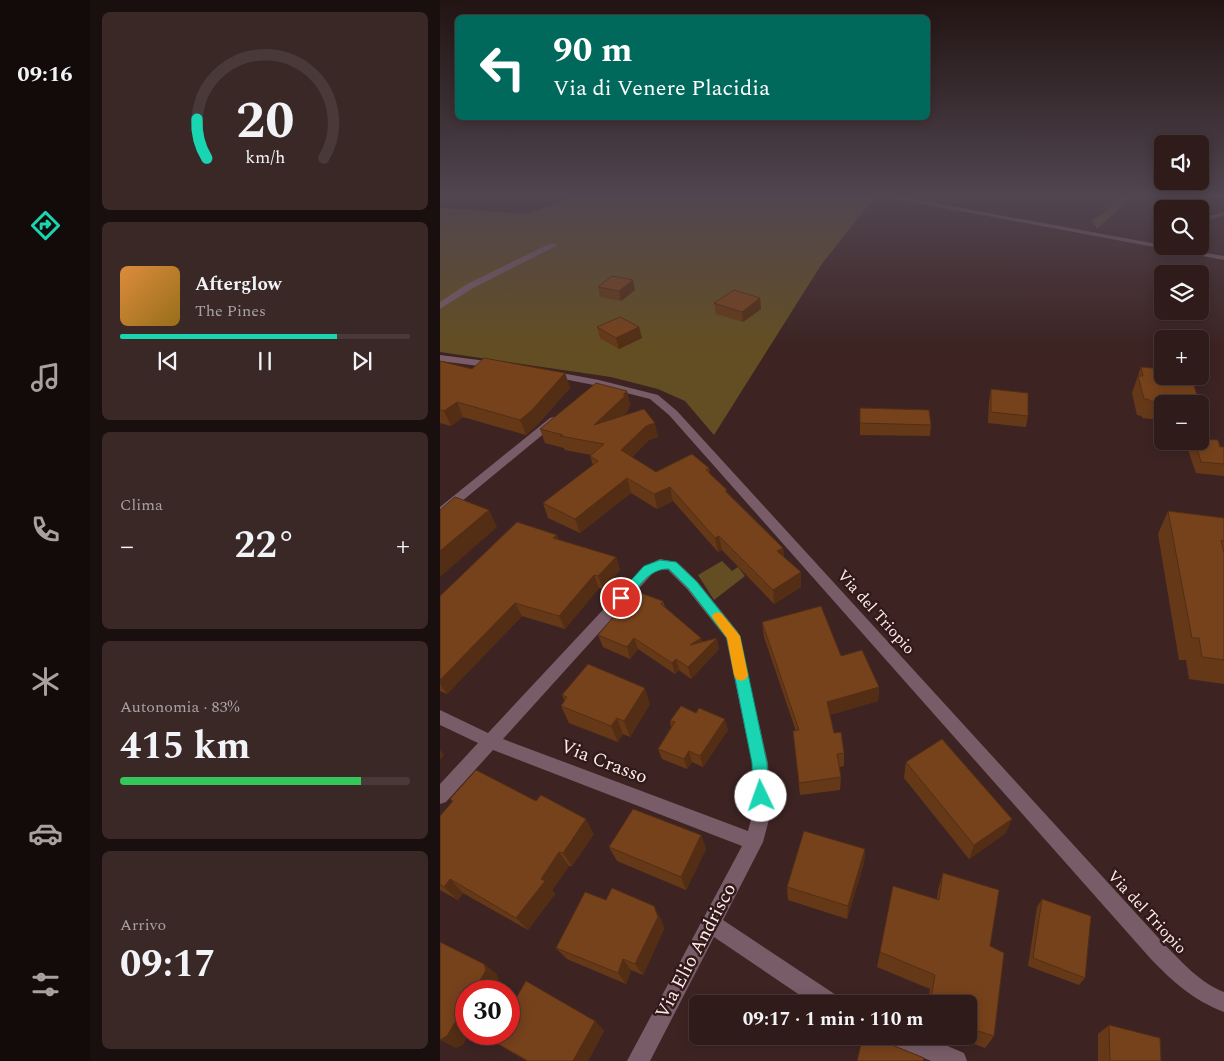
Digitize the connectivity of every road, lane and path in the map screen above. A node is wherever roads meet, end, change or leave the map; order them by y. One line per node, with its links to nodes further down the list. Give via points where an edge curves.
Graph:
1 (553, 246): 4 (street, via 476,282)
2 (1207, 255): 3 (street)
3 (1224, 258)
4 (440, 306)
5 (440, 358): 6 (street)
6 (509, 368)
7 (539, 372): 8 (street, Via del Triopio)
8 (600, 383): 9 (street); 18 (street, Via del Triopio, via 654,397 673,413 1158,951 1193,987)
9 (584, 396)
10 (562, 414): 11 (street)
11 (440, 513)
12 (440, 717): 13 (street, Via Crasso)
13 (489, 741): 14 (street); 15 (street, Via Crasso); 15 (street, Via Elio Andrisco, via 648,570 660,564 672,565 733,636 760,763 762,812)
14 (440, 796)
15 (754, 842): 16 (street, Via Elio Andrisco)
16 (711, 923): 17 (street); 20 (street, Via Elio Andrisco)
17 (819, 995)
18 (1224, 1002)
19 (919, 1045): 21 (street)
20 (638, 1061)
21 (956, 1061)

